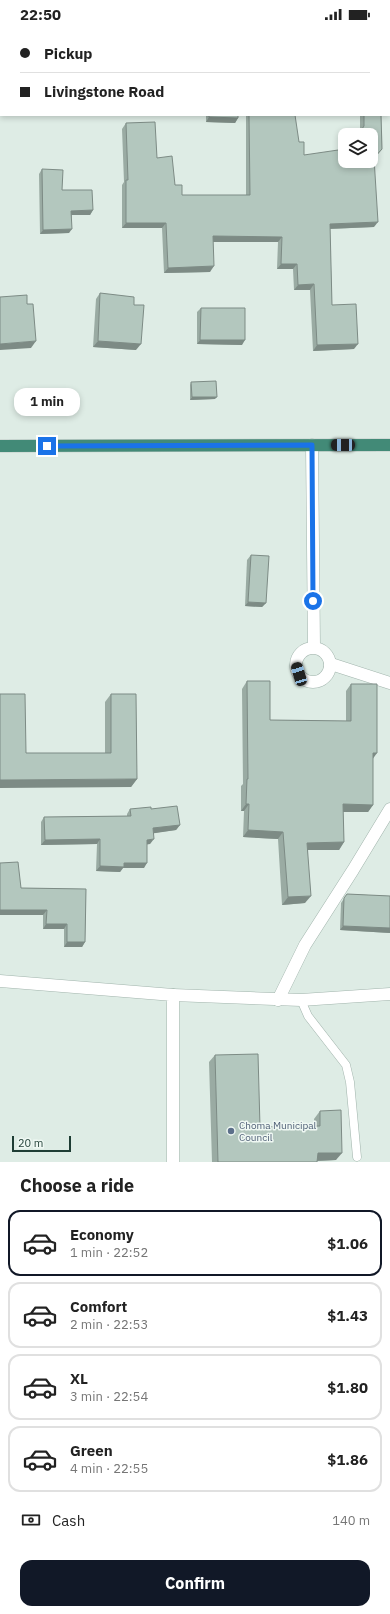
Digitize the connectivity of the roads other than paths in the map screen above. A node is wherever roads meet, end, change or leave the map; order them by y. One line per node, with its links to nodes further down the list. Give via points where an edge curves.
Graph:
1 (312, 445): 2 (highway); 3 (highway); 4 (street)
2 (390, 445)
3 (0, 446)
4 (314, 648): 5 (street, via 326,652); 5 (street, via 304,650 298,656 296,665 299,674 305,680 324,680 330,673)
5 (331, 664): 6 (street)
6 (390, 683)
7 (390, 809): 11 (street, via 305,945)
8 (0, 981): 10 (street)
9 (390, 994): 12 (street)
10 (173, 995): 11 (street); 14 (street)
11 (278, 1000): 12 (street)
12 (301, 1000): 13 (lane, via 308,1016 346,1065)
13 (357, 1157)
14 (173, 1162)

